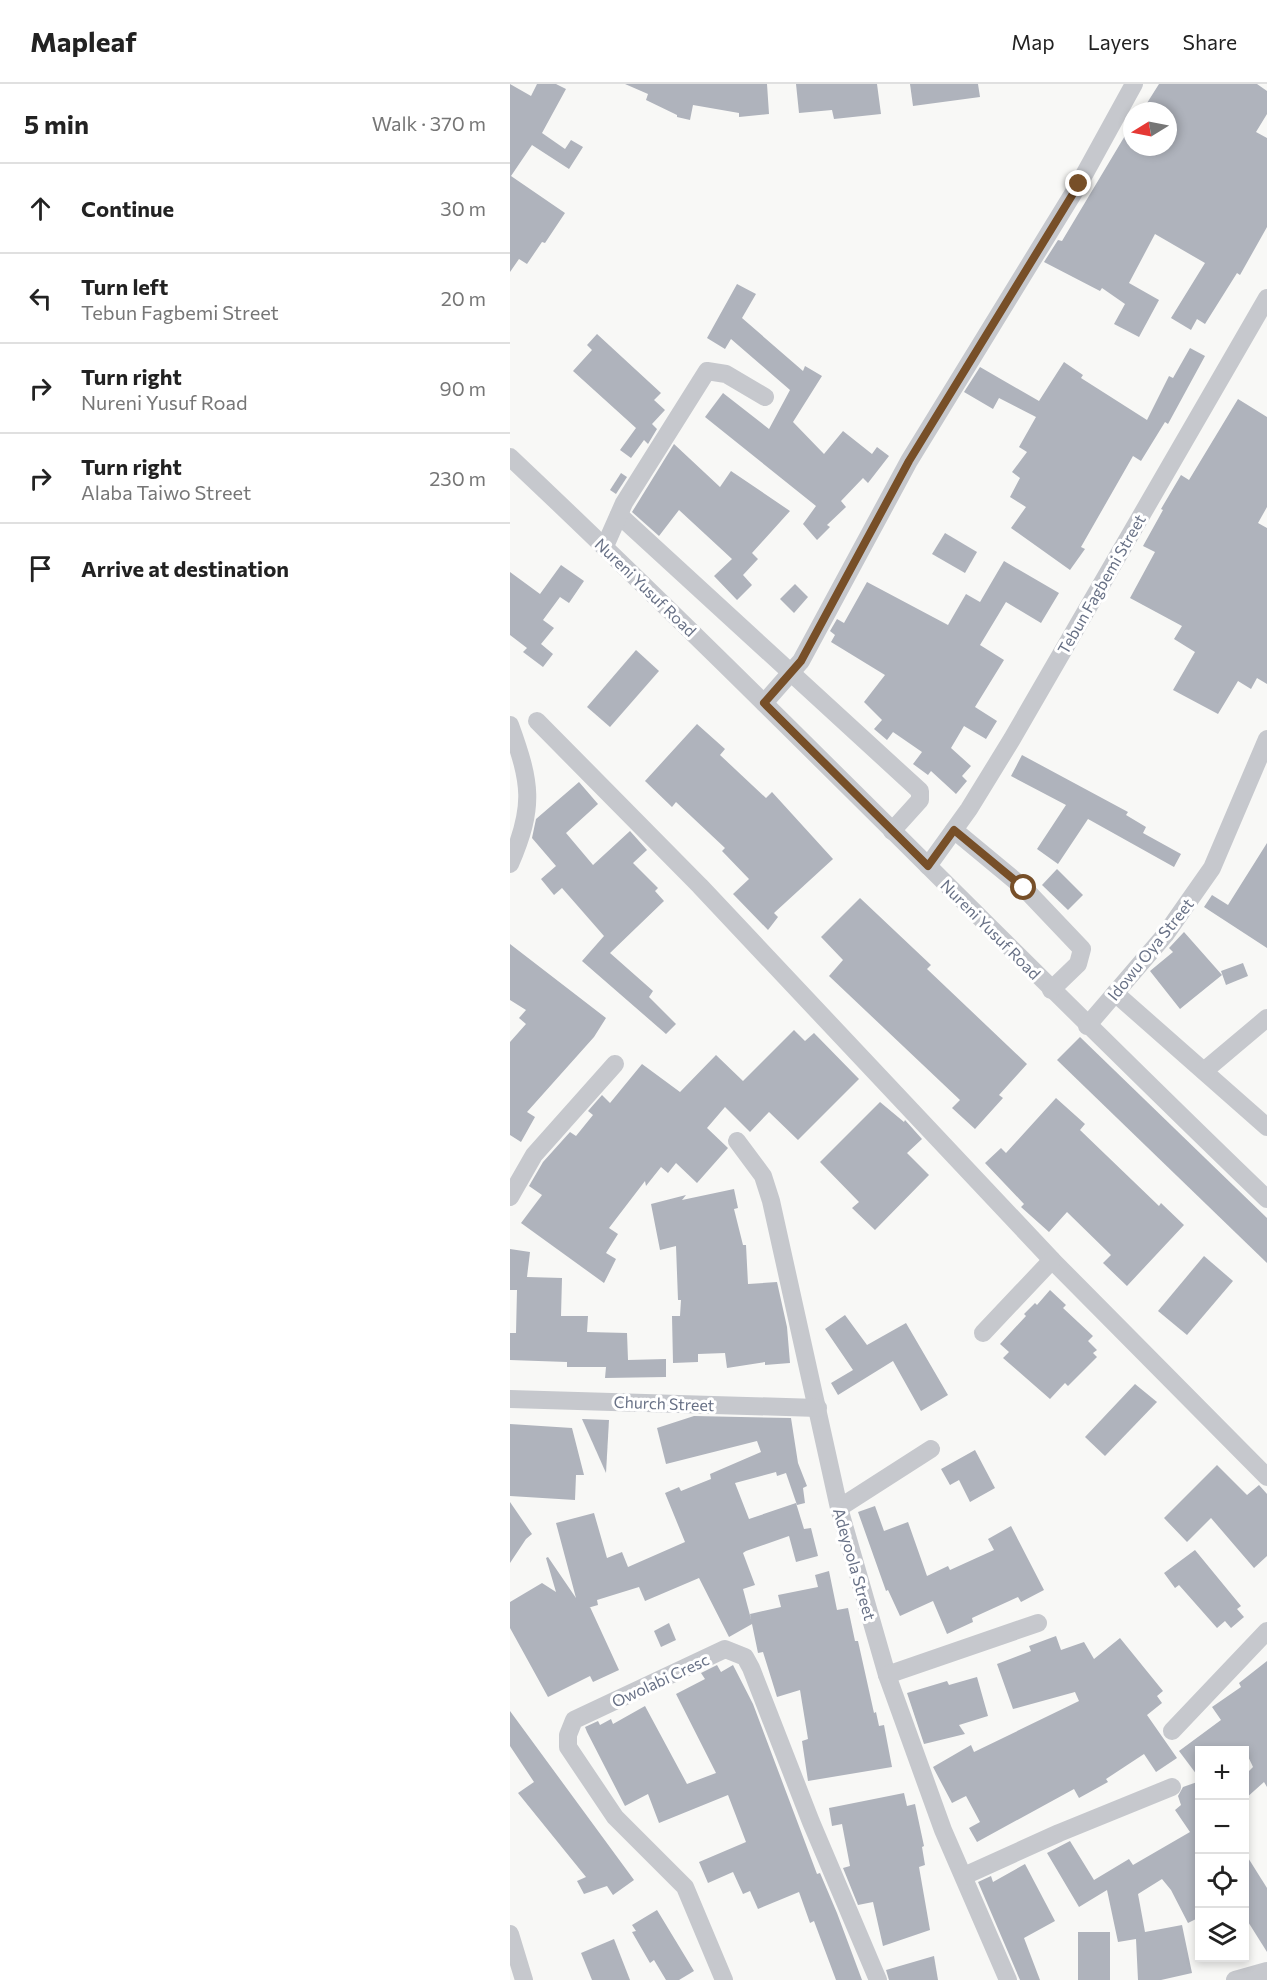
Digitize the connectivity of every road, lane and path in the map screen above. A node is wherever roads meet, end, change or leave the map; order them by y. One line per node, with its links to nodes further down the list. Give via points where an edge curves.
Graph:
1 (1134, 84): 7 (street, via 1079,184 909,461)
2 (1267, 298): 12 (street, Tebun Fagbemi Street, via 1012,739)
3 (765, 397): 5 (street, via 726,374 707,371)
4 (510, 457): 6 (street, Nureni Yusuf Road)
5 (619, 515): 6 (street); 7 (street)
6 (604, 546): 8 (street, Nureni Yusuf Road)
7 (793, 673): 8 (street); 13 (street, via 920,791 920,800)
8 (764, 703): 13 (street, Nureni Yusuf Road)
9 (537, 721): 26 (street, via 700,886)
10 (510, 726): 14 (street, via 521,757 529,804 524,831)
11 (1267, 739): 17 (street, Idowu Oya Street, via 1212,868 1165,935)
12 (954, 830): 15 (street, Tebun Fagbemi Street); 16 (street, via 1024,888 1082,949 1078,964)
13 (892, 831): 15 (street, Nureni Yusuf Road)
14 (510, 864)
15 (928, 866): 16 (street, Nureni Yusuf Road)
16 (1051, 990): 19 (street, Nureni Yusuf Road)
17 (1115, 993): 19 (street, Idowu Oya Street); 21 (street)
18 (1267, 1018): 21 (street)
19 (1087, 1026): 25 (street, Nureni Yusuf Road)
20 (615, 1064): 24 (street, via 534,1155)
21 (1204, 1071): 22 (street)
22 (1267, 1127)
23 (737, 1141): 29 (street, Adeyoola Street, via 759,1169 771,1201)
24 (510, 1197)
25 (1267, 1199)
26 (1052, 1260): 27 (street); 31 (street)
27 (983, 1333)
28 (510, 1399): 29 (street, Church Street)
29 (818, 1408): 32 (street, Adeyoola Street)
30 (931, 1449): 32 (street)
31 (1267, 1477)
32 (839, 1508): 35 (street, Adeyoola Street)
33 (1038, 1623): 35 (street)
34 (1267, 1631): 36 (street)
35 (887, 1675): 38 (street, Adeyoola Street, via 943,1830)
36 (1172, 1731)
37 (1172, 1787): 38 (street)
38 (964, 1876): 44 (street, Adeyoola Street)
39 (510, 1934): 41 (street)
40 (1267, 1971): 45 (street)
41 (524, 1980)
42 (724, 1980): 43 (street, Owolabi Cresc, via 685,1887 615,1817 568,1747 568,1735 574,1720 725,1649 745,1657 751,1668)
43 (878, 1980)
44 (1008, 1980)
45 (1235, 1980)

